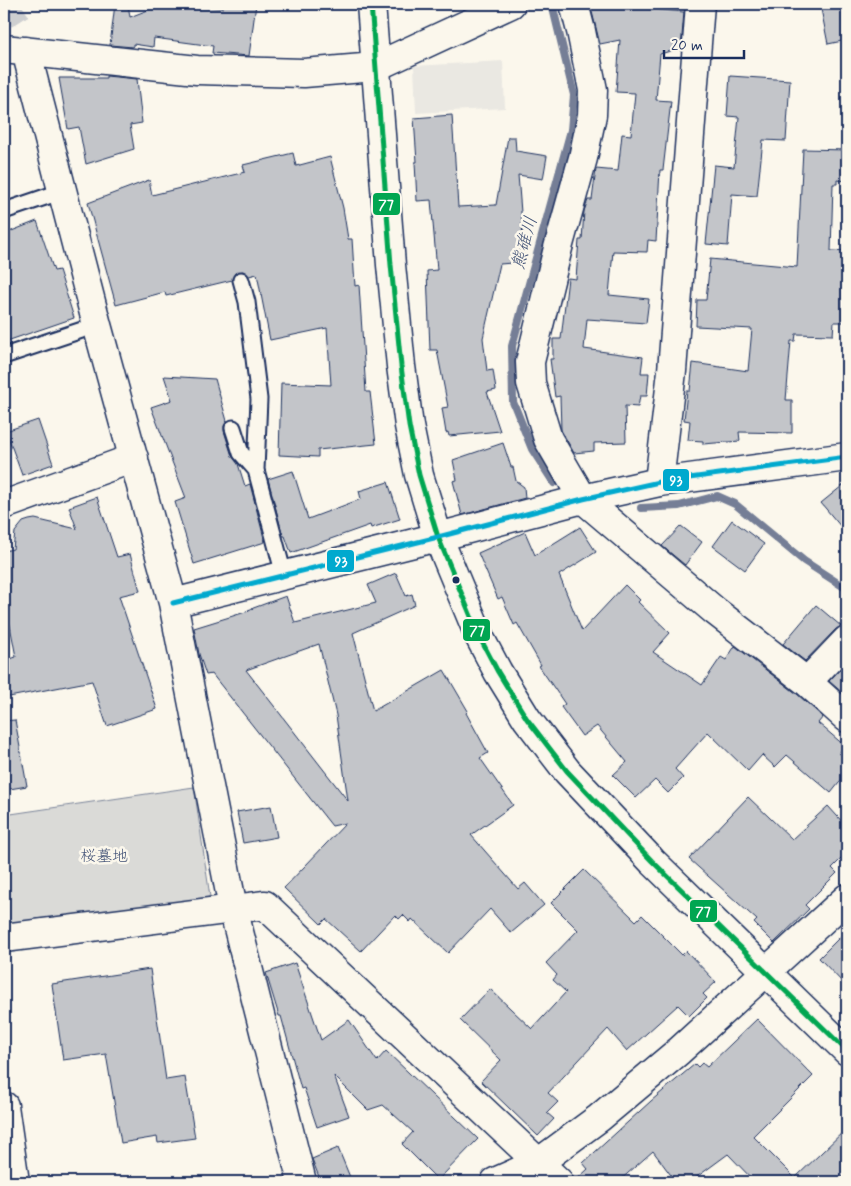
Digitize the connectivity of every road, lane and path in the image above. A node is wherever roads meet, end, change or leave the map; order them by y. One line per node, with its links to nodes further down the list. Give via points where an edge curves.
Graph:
1 (371, 4): 6 (street)
2 (511, 4): 6 (street)
3 (574, 4): 17 (street, via 593,90 592,115 530,362 531,383 548,438)
4 (700, 4): 16 (street, via 672,371)
5 (15, 50): 6 (street, via 197,70 304,73); 7 (street)
6 (375, 67): 19 (street, via 400,366 419,475)
7 (63, 191): 8 (lane); 10 (street)
8 (4, 211)
9 (241, 280): 15 (lane, via 247,302 259,400)
10 (97, 326): 11 (lane); 14 (street)
11 (4, 356)
12 (233, 428): 15 (lane, via 241,453)
13 (847, 457): 16 (street)
14 (134, 458): 18 (street); 21 (street)
15 (256, 470): 20 (lane)
16 (659, 482): 17 (street)
17 (583, 499): 19 (street); 23 (street, via 715,611)
18 (4, 505)
19 (438, 537): 20 (street); 28 (street, via 480,638 498,672 566,771 652,861)
20 (284, 576): 21 (street)
21 (173, 603): 26 (street)
22 (847, 640): 23 (street)
23 (807, 682): 24 (street)
24 (847, 718)
25 (847, 898): 28 (street)
26 (233, 908): 27 (street); 32 (street, via 265,905); 34 (street)
27 (4, 938)
28 (766, 972): 29 (street); 32 (street, via 599,1118)
29 (847, 1051)
30 (4, 1106): 31 (street)
31 (7, 1155): 33 (street)
32 (538, 1163): 35 (street); 36 (street)
33 (15, 1182)
34 (302, 1182)
35 (496, 1182)
36 (560, 1182)

